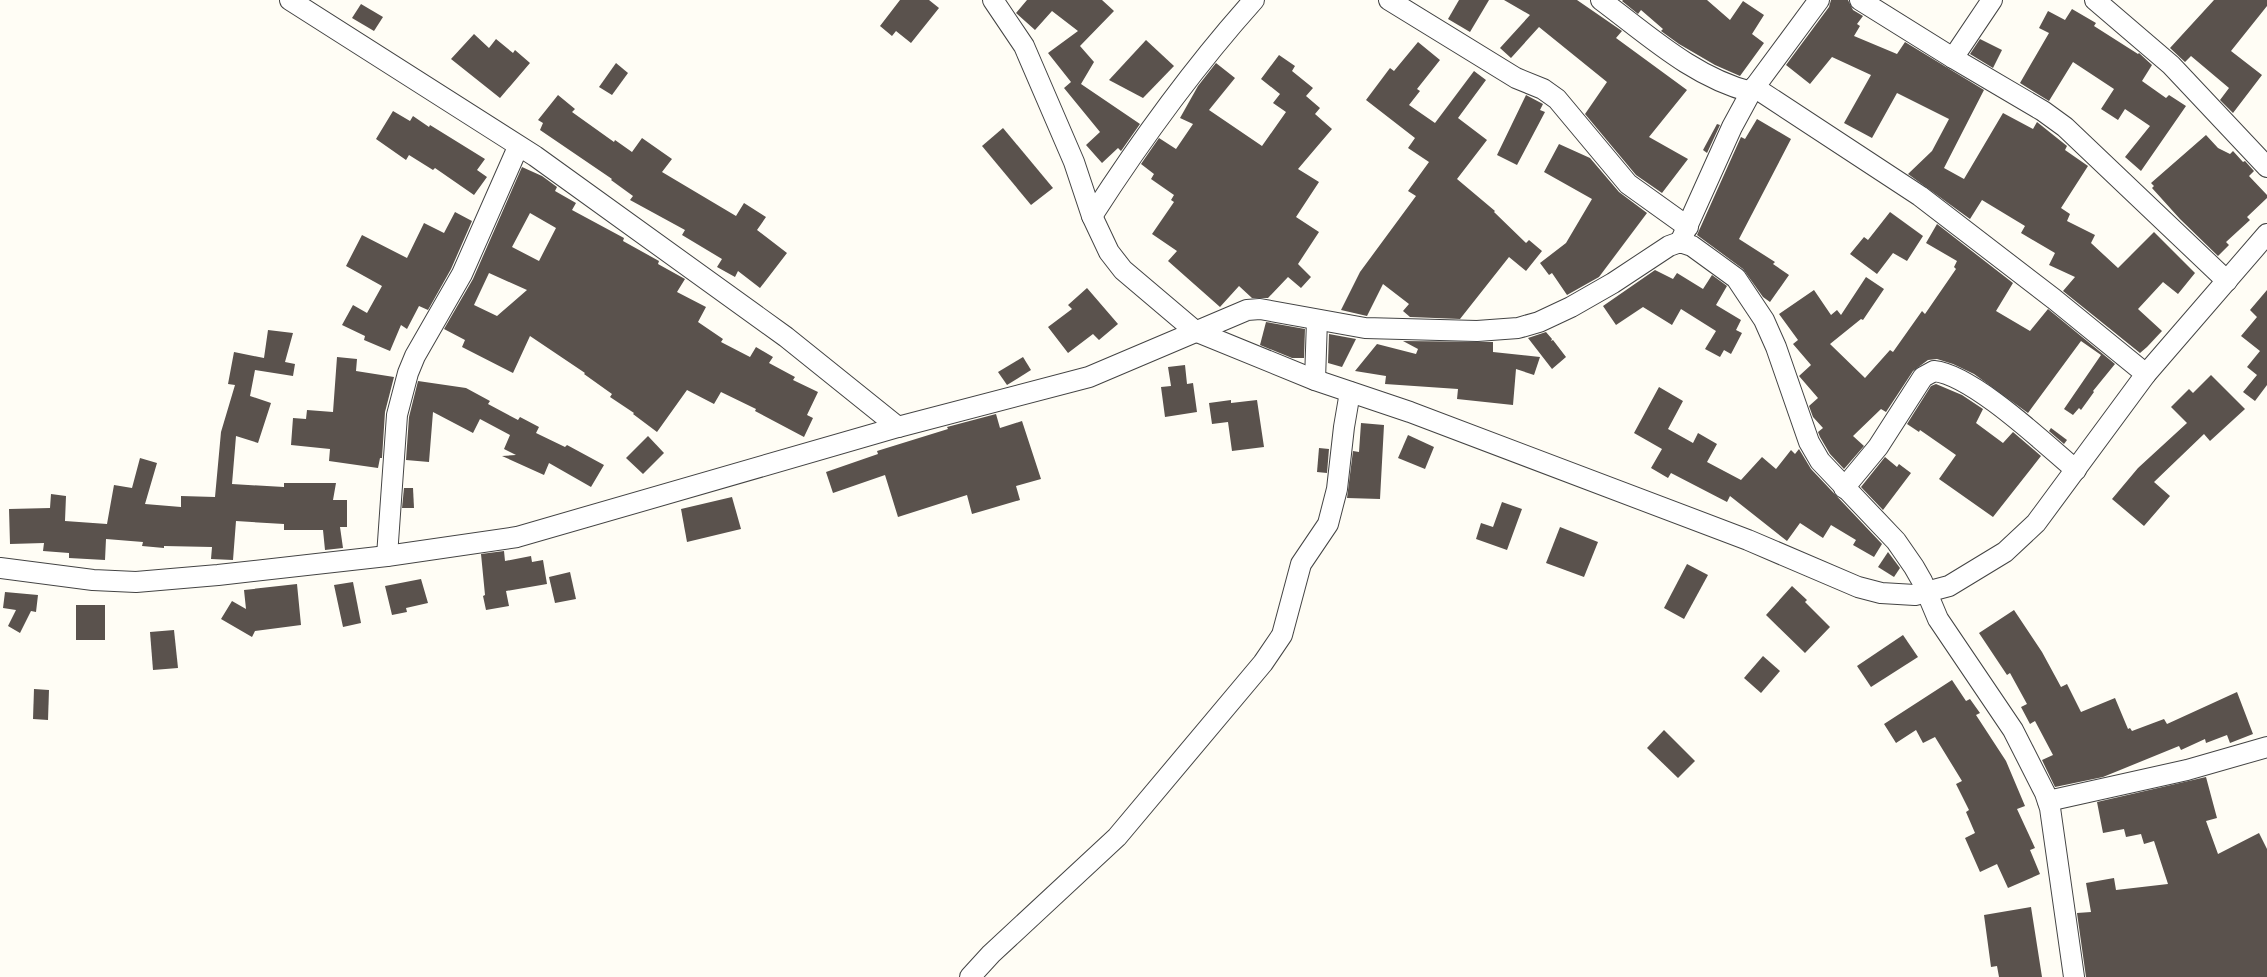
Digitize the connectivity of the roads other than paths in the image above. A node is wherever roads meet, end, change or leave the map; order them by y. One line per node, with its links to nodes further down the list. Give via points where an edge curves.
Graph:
1 (290, 0): 12 (street)
2 (993, 0): 14 (street, via 1024,46 1074,162)
3 (1254, 0): 14 (street, via 1182,86)
4 (1389, 0): 16 (street, via 1516,78 1549,93 1628,184)
5 (1601, 0): 11 (street, via 1687,64 1717,81)
6 (1819, 0): 11 (street)
7 (1860, 0): 10 (street)
8 (1992, 0): 10 (street)
9 (2094, 0): 13 (street, via 2171,65)
10 (1953, 58): 17 (street, via 2065,127)
11 (1753, 90): 16 (street, via 1732,127); 20 (street, via 1920,196)
12 (519, 147): 23 (street, via 786,337); 26 (street, via 462,274 408,373 397,415)
13 (2267, 167)
14 (1092, 216): 19 (street, via 1109,252 1123,270)
15 (2267, 234): 17 (street)
16 (1684, 235): 18 (street, via 1612,283 1539,322 1518,327 1477,331 1365,328); 25 (street, via 1736,278 1764,320 1809,442)
17 (2227, 281): 20 (street)
18 (1317, 320): 19 (street, via 1260,309 1233,315); 21 (street)
19 (1186, 336): 21 (street); 23 (street, via 1089,376)
20 (2146, 374): 24 (street)
21 (1315, 380): 22 (street)
22 (1350, 392): 28 (street, via 1748,540 1858,587); 31 (street, via 1337,489 1328,524 1301,564 1282,635 1117,837)
23 (898, 427): 26 (street, via 517,537)
24 (2076, 470): 25 (street, via 1988,397 1934,371 1923,377 1878,447); 28 (street, via 2036,523 2005,552 1948,586)
25 (1844, 488): 28 (street, via 1896,541)
26 (387, 556): 27 (street, via 135,582)
27 (0, 568)
28 (1932, 605): 30 (street, via 2013,730)
29 (2267, 747): 30 (street, via 2187,770)
30 (2048, 801): 32 (street)
31 (970, 977)
32 (2074, 977)

